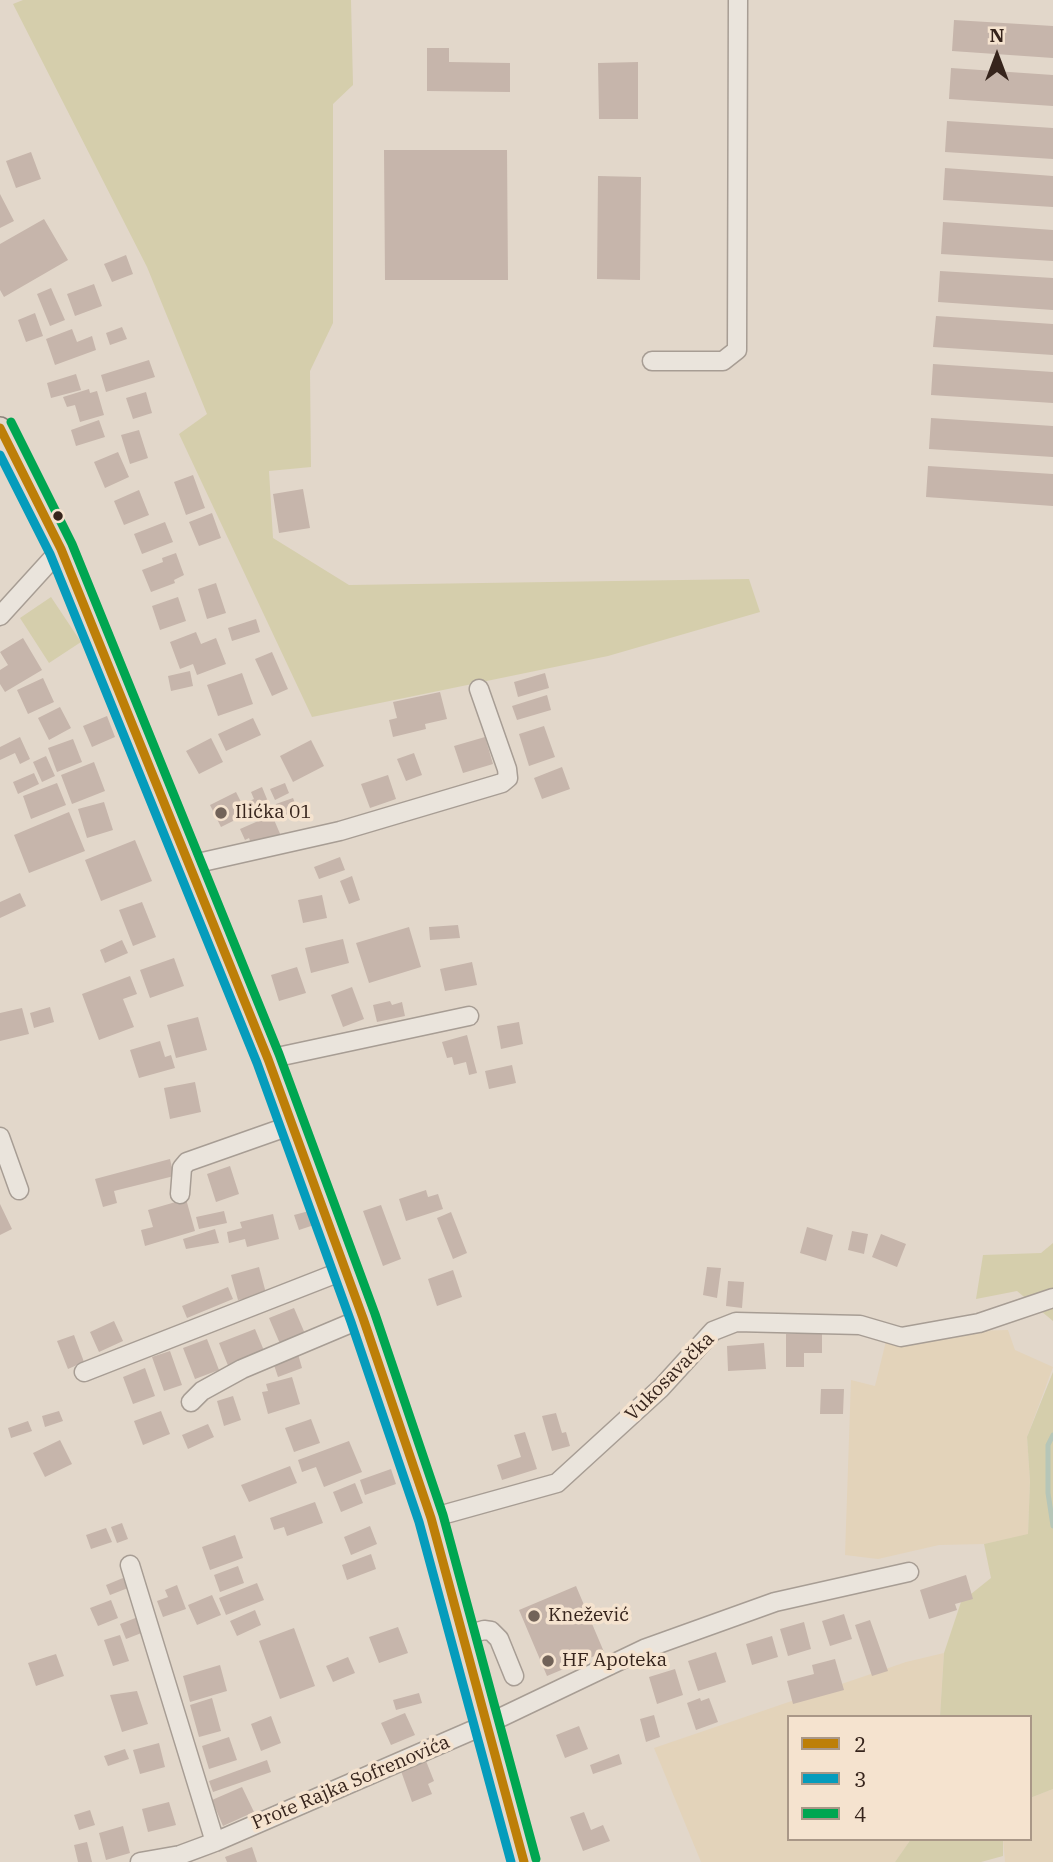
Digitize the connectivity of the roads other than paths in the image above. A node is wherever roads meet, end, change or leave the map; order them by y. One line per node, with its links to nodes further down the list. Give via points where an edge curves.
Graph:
1 (738, 0): 2 (street, via 737,349 723,362)
2 (652, 361)
3 (0, 428): 4 (main road)
4 (61, 549): 5 (street); 7 (main road)
5 (0, 616)
6 (480, 689): 7 (street, via 507,769 508,778 502,783 340,831)
7 (189, 865): 9 (main road)
8 (469, 1016): 9 (street)
9 (268, 1059): 10 (main road)
10 (292, 1125): 13 (street, via 187,1162 182,1168); 14 (main road)
11 (0, 1137): 12 (street)
12 (19, 1190)
13 (180, 1194)
14 (345, 1270): 16 (main road); 17 (street)
15 (1053, 1298): 19 (street, Vukosavačka, via 979,1323 901,1337 860,1325 736,1322 713,1331 661,1388 557,1483)
16 (363, 1318): 18 (street, via 243,1369); 19 (main road)
17 (84, 1372)
18 (191, 1402)
19 (431, 1518): 22 (main road)
20 (130, 1565): 25 (street)
21 (909, 1572): 24 (street, Prote Rajka Sofrenovića, via 775,1602 723,1620 644,1649)
22 (463, 1636): 23 (street, via 491,1631); 24 (main road)
23 (514, 1676)
24 (486, 1724): 25 (street, Prote Rajka Sofrenovića); 28 (main road)
25 (215, 1842): 26 (street, Prote Rajka Sofrenovića)
26 (181, 1858): 27 (street, Prote Rajka Sofrenovića)
27 (140, 1862)
28 (524, 1862)

